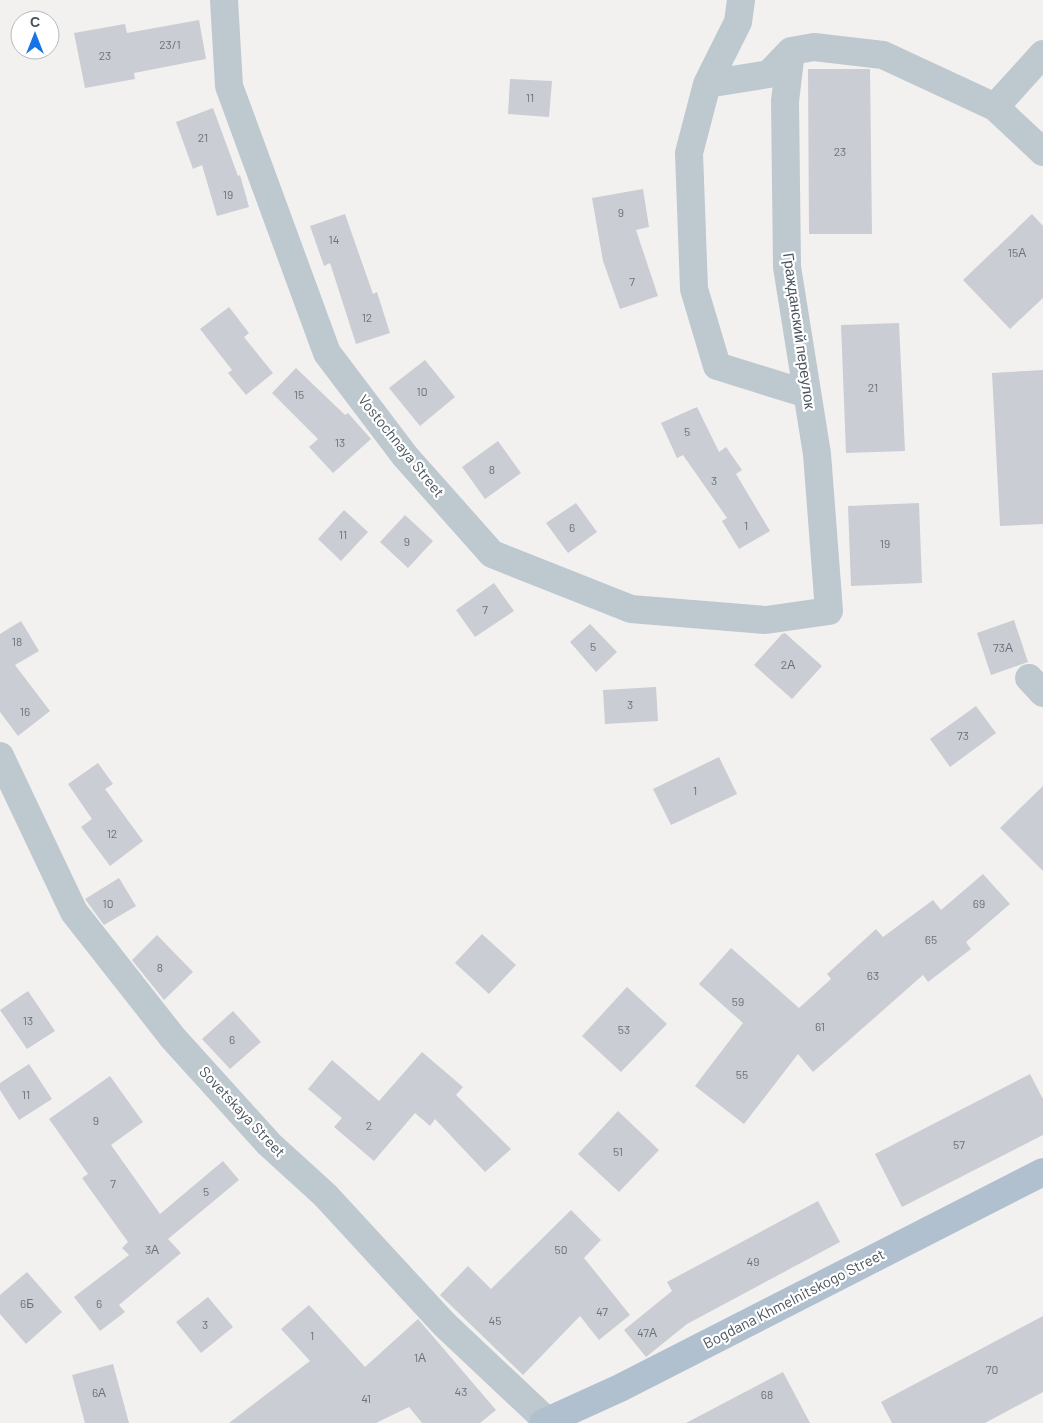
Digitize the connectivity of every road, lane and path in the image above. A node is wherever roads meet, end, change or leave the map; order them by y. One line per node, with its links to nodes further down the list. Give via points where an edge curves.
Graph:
1 (224, 0): 9 (street, Vostochnaya Street, via 229,86 327,353 405,456 492,554 631,609 766,620)
2 (742, 0): 5 (street, via 738,22)
3 (791, 51): 5 (street, via 769,74); 6 (street, via 814,47 883,55); 8 (street, Гражданский переулок, via 785,101 787,267)
4 (1043, 54): 6 (street)
5 (708, 84): 8 (street, via 690,153 694,289 717,366)
6 (995, 107): 7 (street)
7 (1043, 152)
8 (807, 394): 9 (street, Гражданский переулок, via 817,454)
9 (829, 611)
10 (0, 756): 12 (street, Sovetskaya Street, via 74,912 173,1038 269,1144 325,1196 444,1324)
11 (1043, 1172): 12 (main road, Bogdana Khmelnitskogo Street, via 620,1388)
12 (545, 1422)

